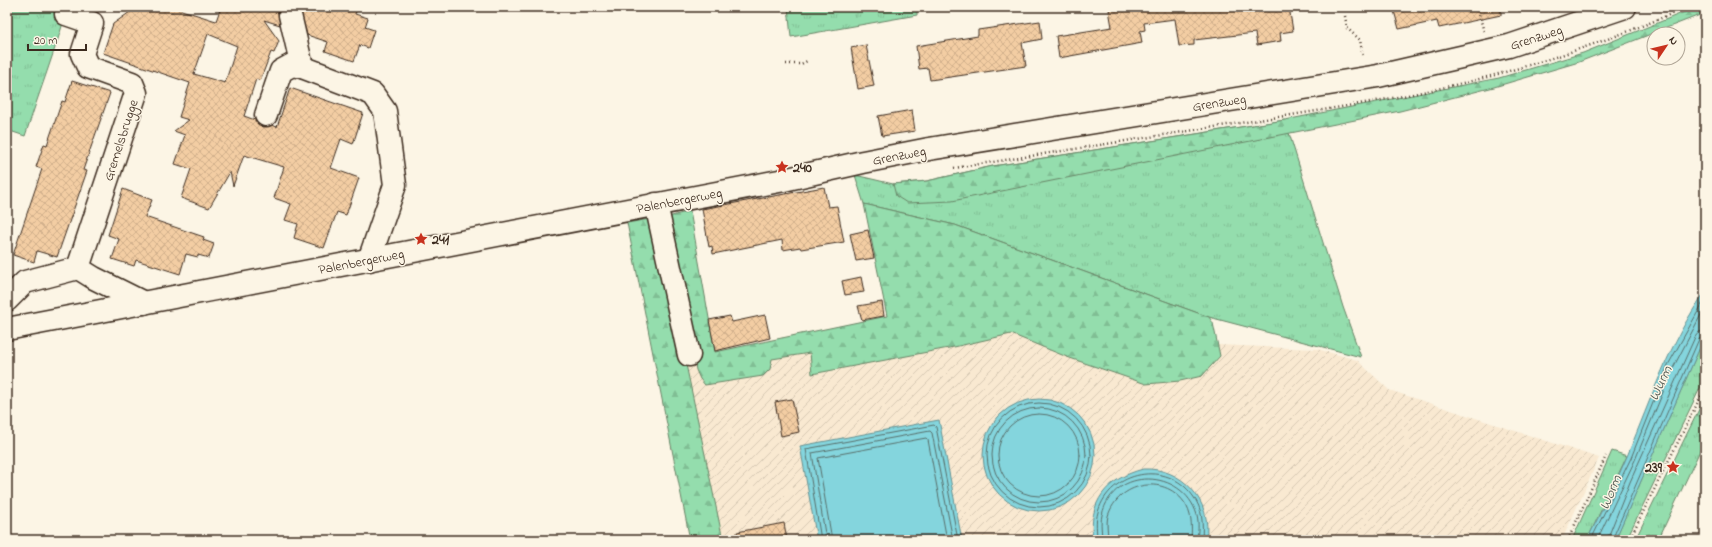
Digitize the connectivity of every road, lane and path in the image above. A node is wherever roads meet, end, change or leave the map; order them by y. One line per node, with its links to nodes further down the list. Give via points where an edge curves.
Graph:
1 (1624, 7): 8 (street, Grenzweg, via 1509,46)
2 (66, 14): 13 (street, Gremelsbrugge, via 92,23 82,54 88,67 132,83 136,93)
3 (290, 15): 7 (street)
4 (1345, 16): 8 (path, via 1347,28 1360,40)
5 (807, 61): 6 (path, via 801,64)
6 (786, 64)
7 (302, 67): 9 (street, via 292,65 281,71); 12 (street, via 373,94 385,111 395,184)
8 (1367, 78): 10 (street, Grenzweg, via 945,146)
9 (266, 115)
10 (808, 174): 11 (street, Palenbergerweg)
11 (656, 204): 12 (street, Palenbergerweg); 17 (street)
12 (369, 260): 15 (street, Palenbergerweg)
13 (78, 268): 14 (street, via 26,282); 15 (street)
14 (7, 300)
15 (144, 303): 16 (street, Palenbergerweg)
16 (7, 329)
17 (689, 355)
18 (1705, 388): 21 (path)
19 (1606, 456): 20 (path)
20 (1568, 540)
21 (1628, 540)

